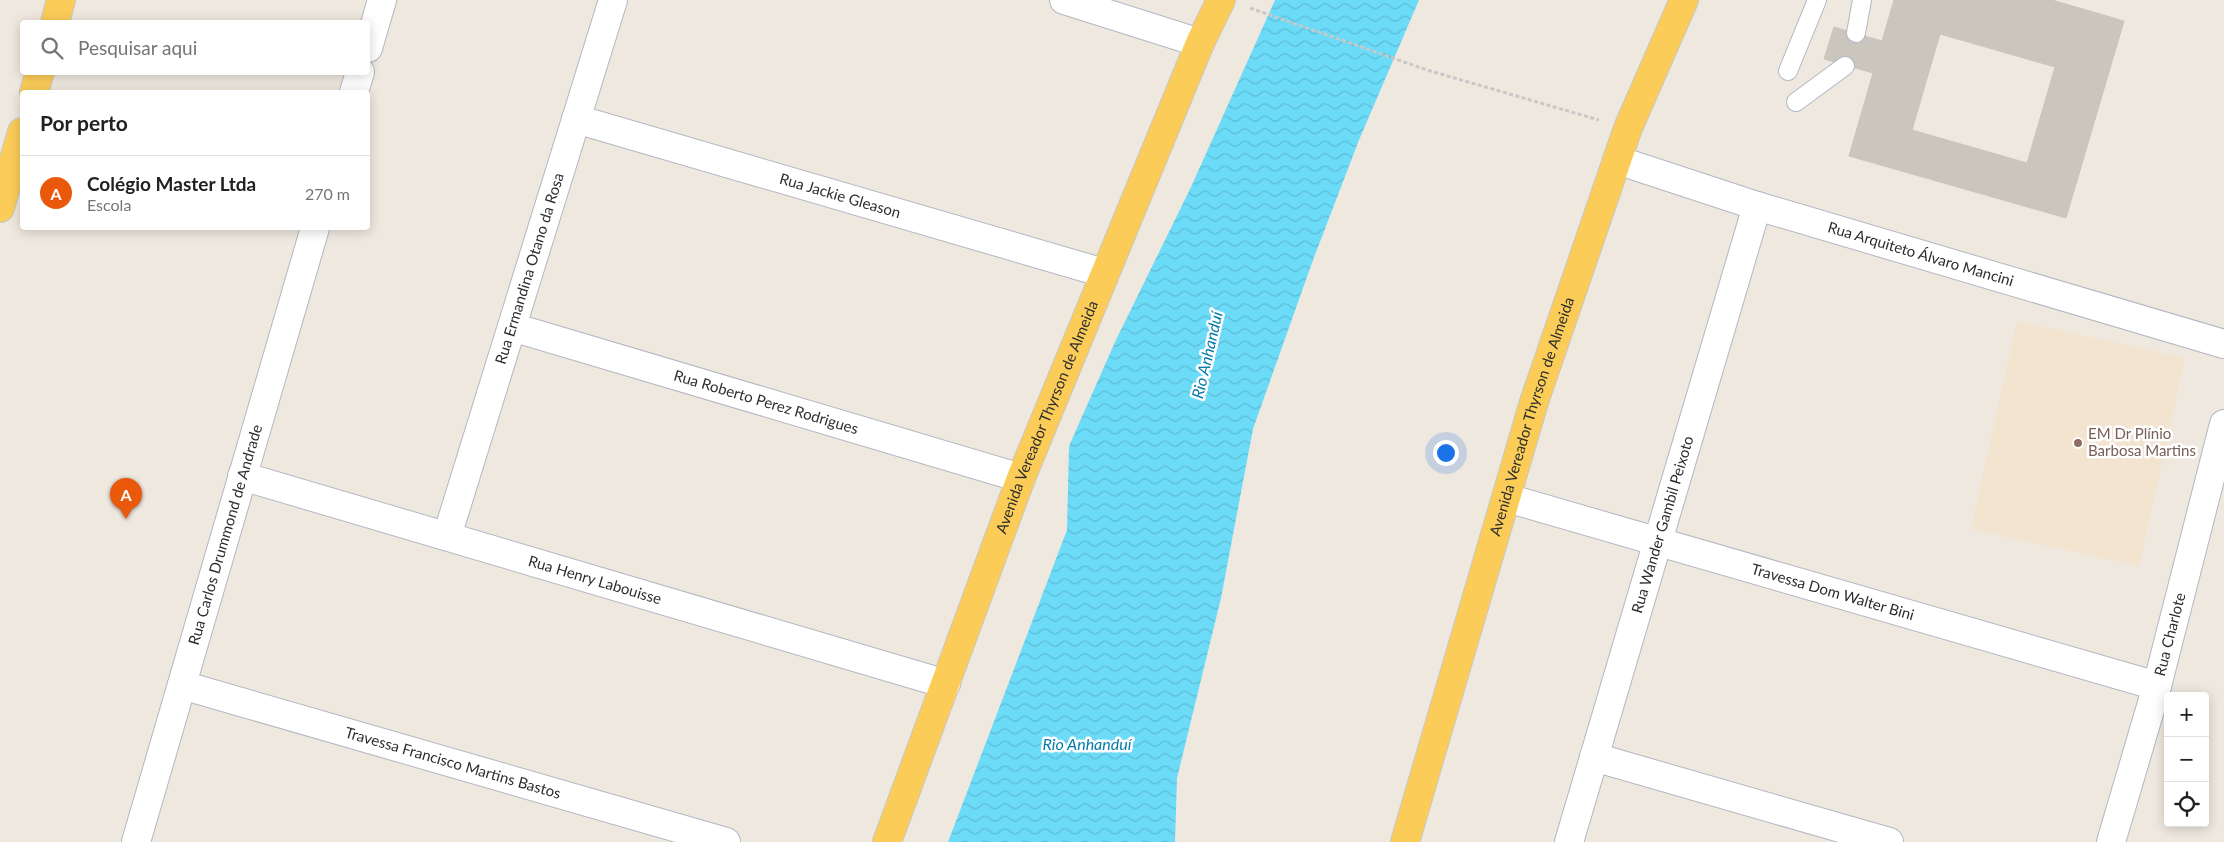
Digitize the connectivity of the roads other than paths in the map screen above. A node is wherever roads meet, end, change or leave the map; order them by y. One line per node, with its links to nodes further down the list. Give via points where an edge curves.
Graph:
1 (61, 0): 9 (main road)
2 (382, 0): 11 (street)
3 (613, 0): 20 (street, Rua Ermandina Otano da Rosa)
4 (1064, 0): 12 (street)
5 (1684, 0): 22 (main road, Avenida Vereador Thyrson de Almeida)
6 (1817, 0): 14 (lane)
7 (1862, 0): 10 (lane)
8 (1234, 3): 12 (main road, Avenida Vereador Thyrson de Almeida)
9 (56, 20)
10 (1856, 33)
11 (370, 41)
12 (1200, 43): 26 (main road, Avenida Vereador Thyrson de Almeida)
13 (1845, 66): 19 (lane)
14 (1788, 71)
15 (39, 75): 17 (main road)
16 (359, 75): 18 (street)
17 (35, 90)
18 (355, 90)
19 (1796, 102)
20 (576, 119): 26 (street, Rua Jackie Gleason); 27 (street, Rua Ermandina Otano da Rosa)
21 (20, 139): 24 (main road)
22 (1616, 160): 23 (street, Rua Arquiteto Álvaro Mancini); 32 (main road, Avenida Vereador Thyrson de Almeida, via 1534,402)
23 (1757, 206): 28 (street, Rua Arquiteto Álvaro Mancini); 34 (street, Rua Wander Gambil Peixoto)
24 (0, 208)
25 (314, 230): 30 (street, Rua Carlos Drummond de Andrade)
26 (1104, 273): 31 (main road, Avenida Vereador Thyrson de Almeida)
27 (512, 327): 31 (street, Rua Roberto Perez Rodrigues); 33 (street, Rua Ermandina Otano da Rosa)
28 (2224, 344)
29 (2224, 424): 37 (street, Rua Charlote)
30 (242, 476): 33 (street, Rua Henry Labouisse); 36 (street, Rua Carlos Drummond de Andrade)
31 (1021, 478): 35 (main road, Avenida Vereador Thyrson de Almeida)
32 (1507, 498): 34 (street, Travessa Dom Walter Bini); 42 (main road, Avenida Vereador Thyrson de Almeida)
33 (447, 536): 35 (street, Rua Henry Labouisse)
34 (1656, 542): 37 (street, Travessa Dom Walter Bini); 38 (street, Rua Wander Gambil Peixoto)
35 (946, 684): 41 (main road, Avenida Vereador Thyrson de Almeida)
36 (182, 685): 39 (street, Rua Carlos Drummond de Andrade); 40 (street, Travessa Francisco Martins Bastos)
37 (2157, 686): 45 (street, Rua Charlote)
38 (1594, 757): 43 (street, Rua Wander Gambil Peixoto); 44 (street)
39 (136, 842)
40 (726, 842)
41 (888, 842)
42 (1405, 842)
43 (1569, 842)
44 (1888, 842)
45 (2111, 842)

